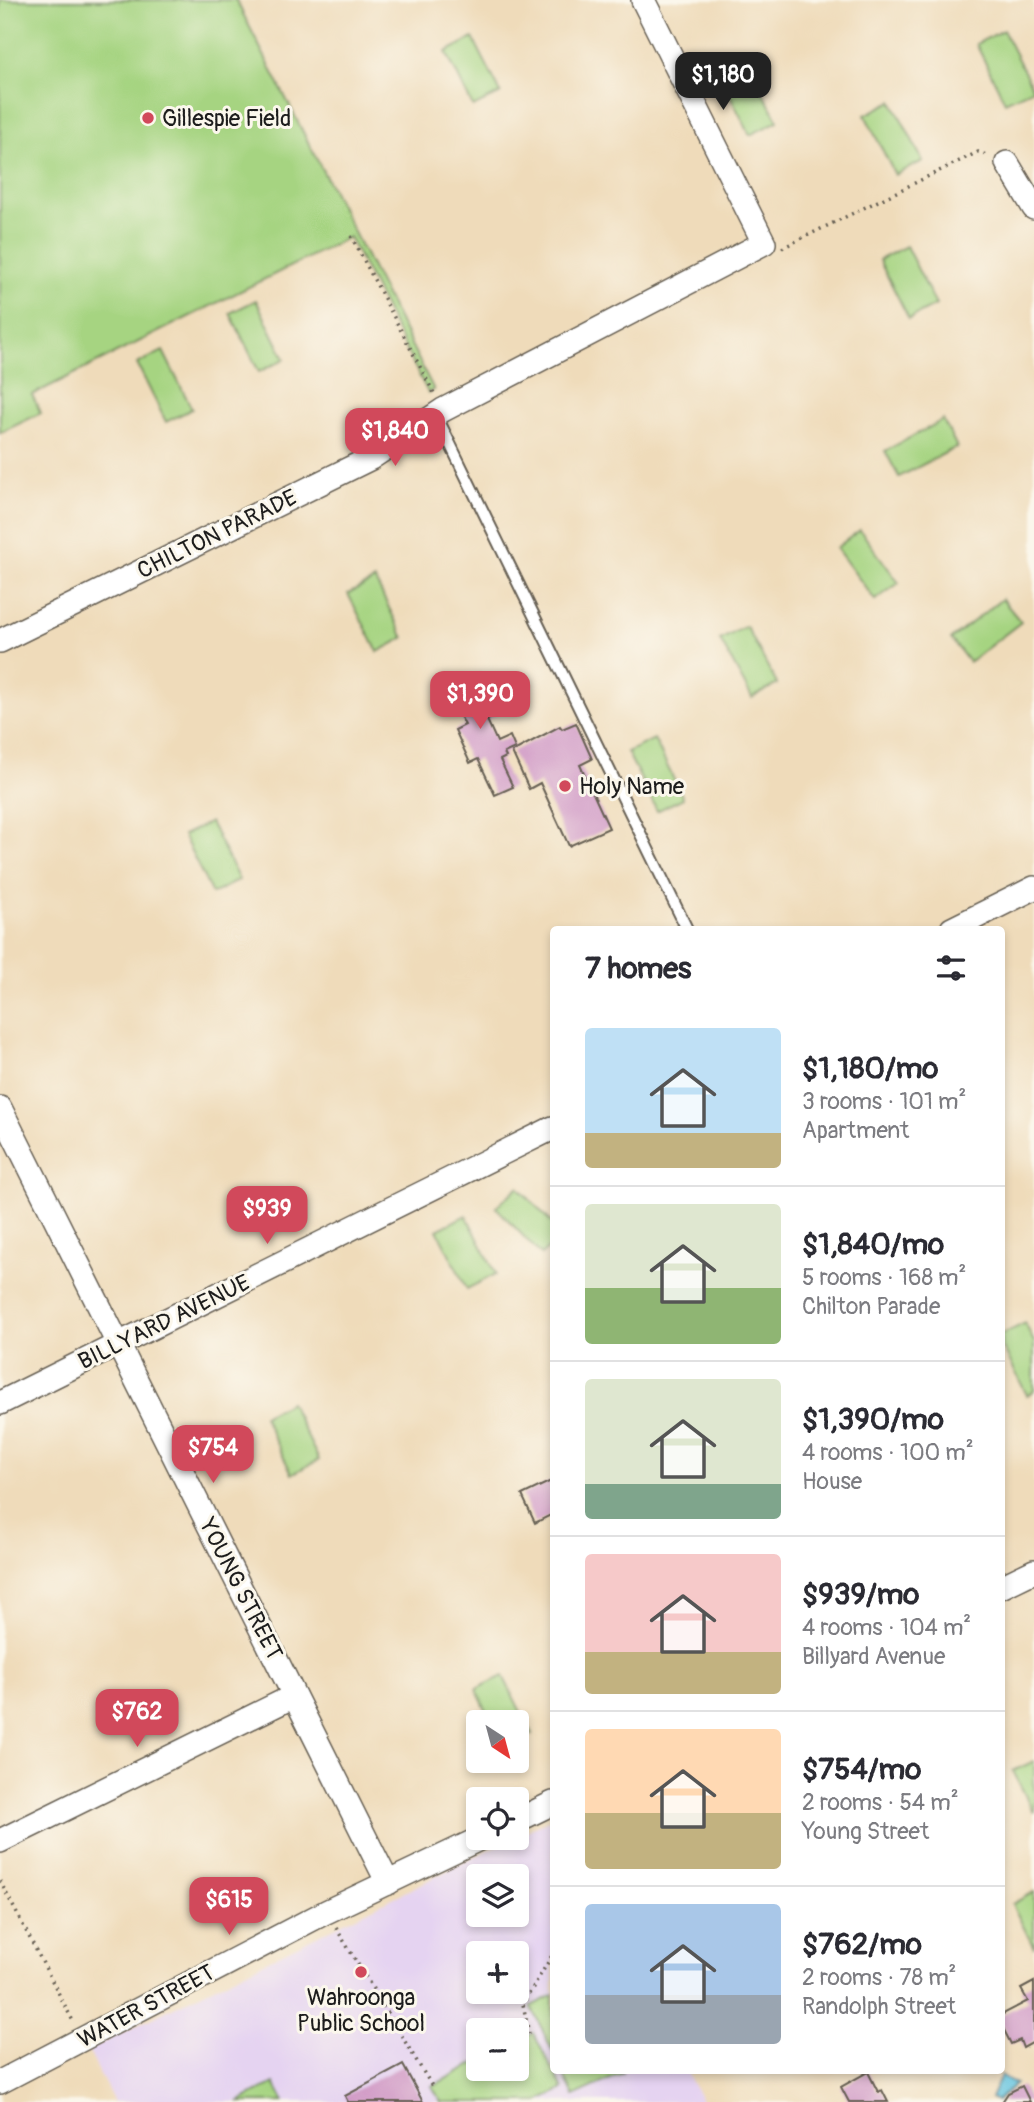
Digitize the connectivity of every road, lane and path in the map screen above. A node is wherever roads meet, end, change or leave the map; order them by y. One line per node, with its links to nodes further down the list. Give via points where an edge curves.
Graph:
1 (643, 0): 5 (street)
2 (1007, 163): 3 (street); 5 (path, via 978,152 783,248)
3 (1034, 208)
4 (351, 236): 6 (path)
5 (764, 243): 6 (street, CHILTON PARADE)
6 (439, 413): 7 (street, CHILTON PARADE, via 371,458); 9 (lane)
7 (0, 641)
8 (1034, 888): 10 (street)
9 (686, 926)
10 (958, 926)
11 (0, 1108): 13 (street, YOUNG STREET)
12 (550, 1129): 13 (street, BILLYARD AVENUE)
13 (118, 1344): 14 (street, BILLYARD AVENUE); 17 (street, YOUNG STREET)
14 (0, 1403)
15 (1034, 1571): 16 (street)
16 (1005, 1585)
17 (294, 1696): 20 (street); 23 (street, YOUNG STREET)
18 (550, 1804): 19 (street)
19 (529, 1815)
20 (0, 1841)
21 (466, 1845): 23 (street, WATER STREET)
22 (0, 1881): 27 (path)
23 (388, 1883): 24 (street, WATER STREET)
24 (326, 1912): 27 (street, WATER STREET); 29 (path)
25 (550, 1959): 26 (path, via 523,2004)
26 (526, 2018)
27 (82, 2039): 28 (street, WATER STREET)
28 (0, 2082)
29 (432, 2086)

